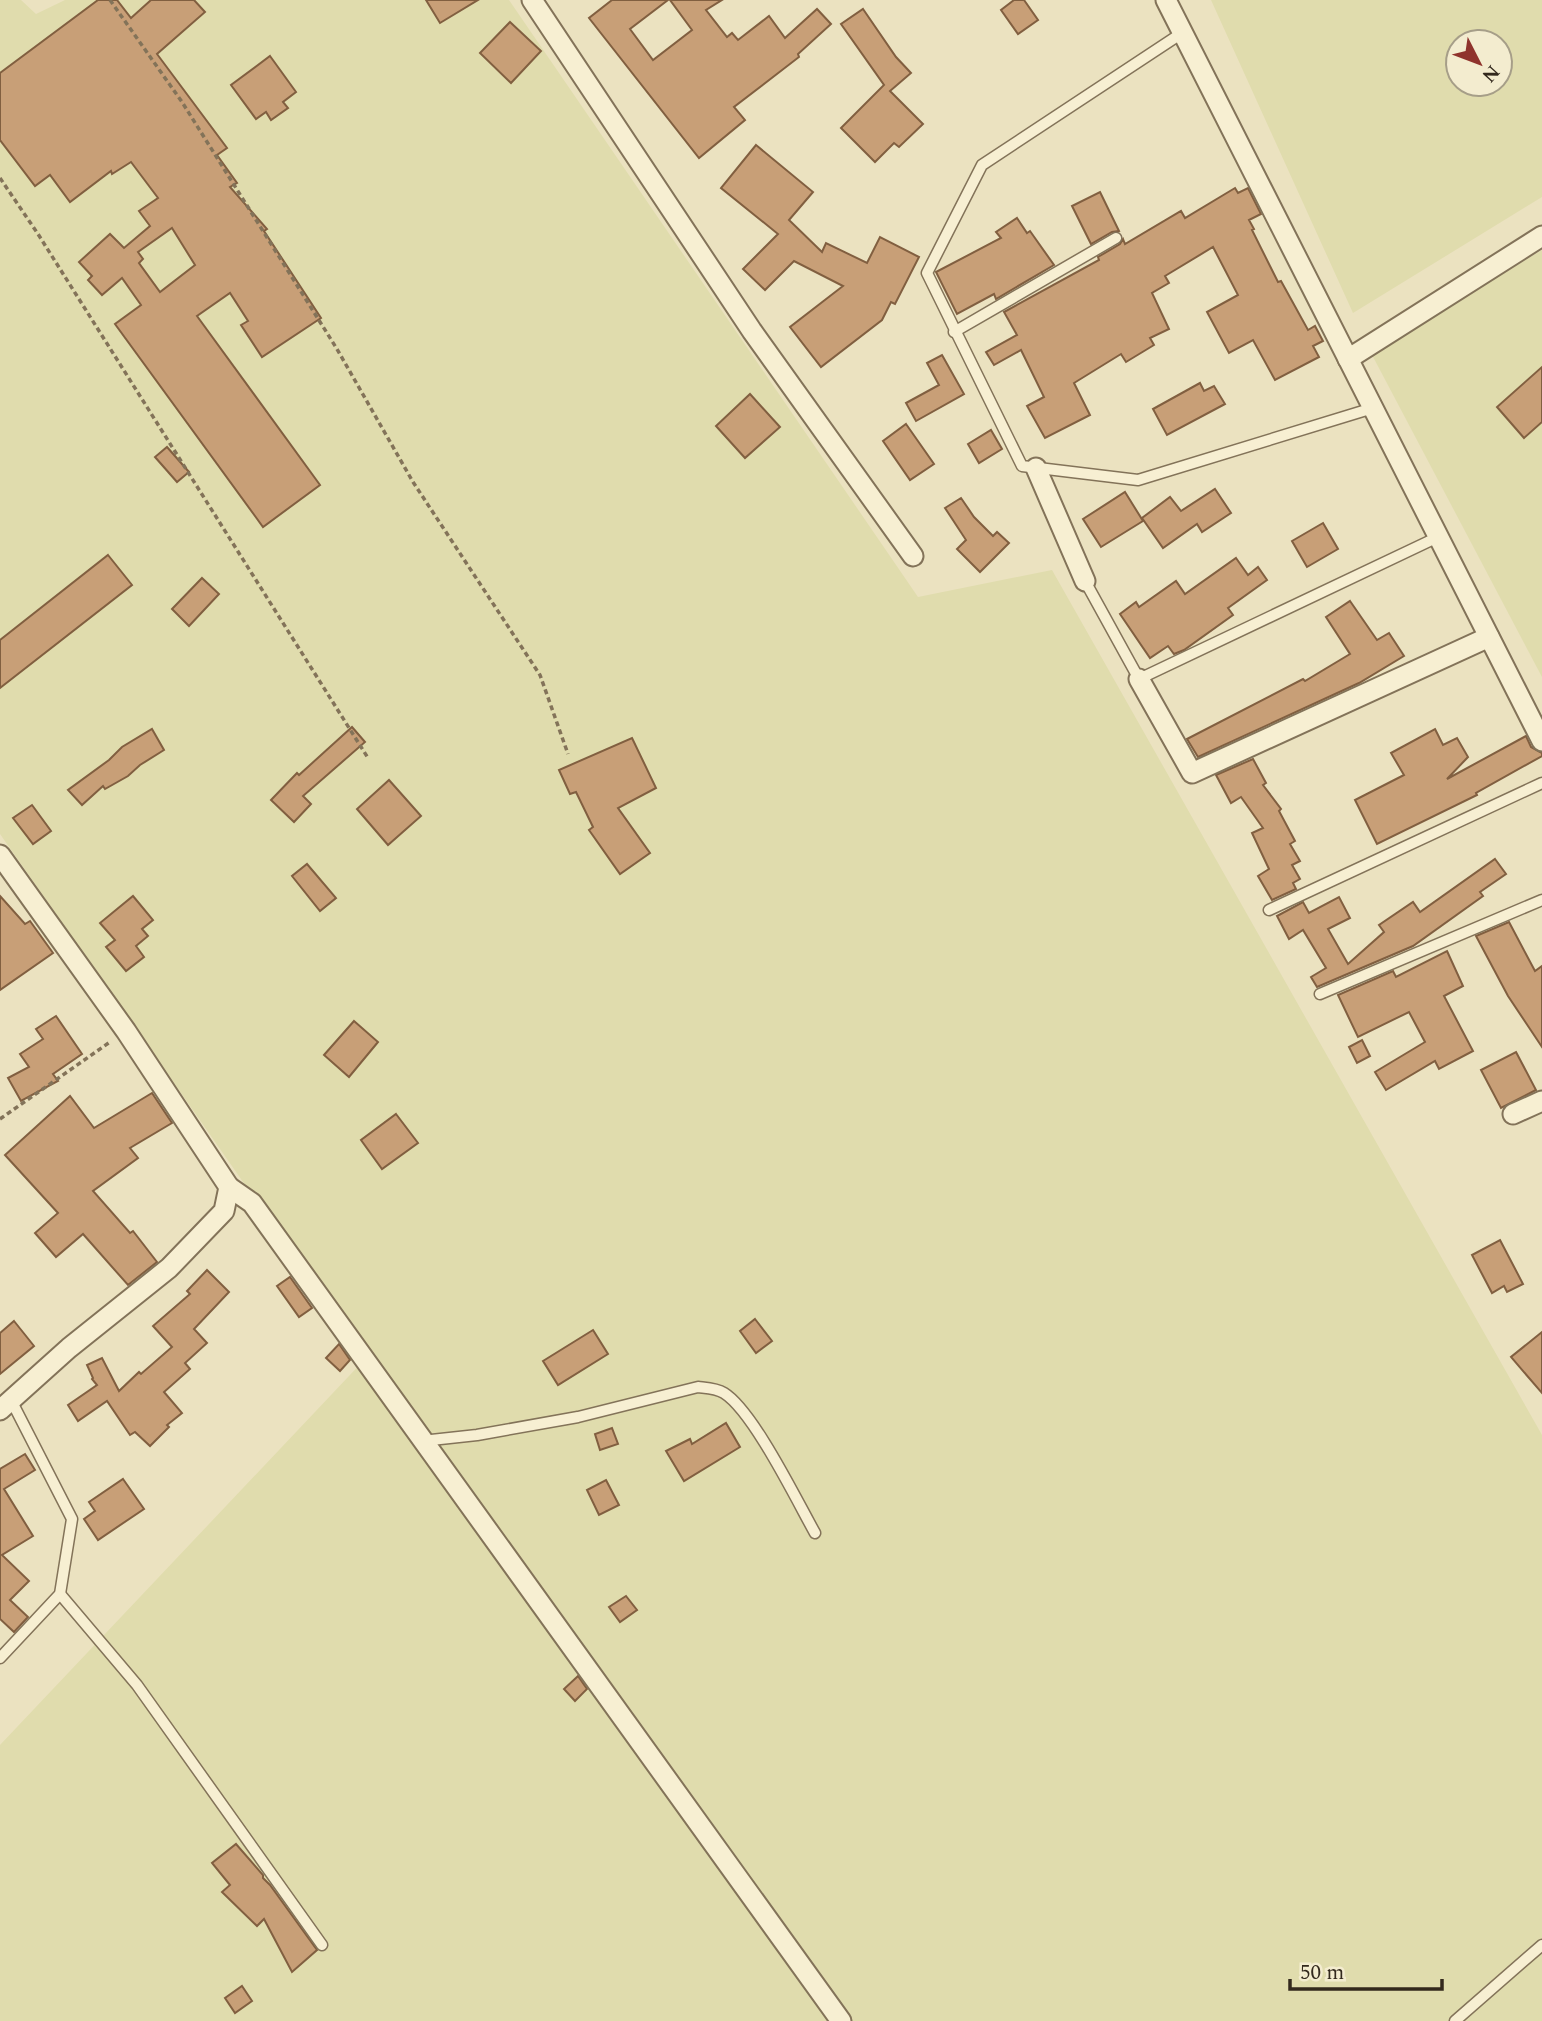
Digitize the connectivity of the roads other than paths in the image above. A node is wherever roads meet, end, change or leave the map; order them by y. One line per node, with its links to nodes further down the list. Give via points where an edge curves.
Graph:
1 (532, 0): 11 (street, via 752,331)
2 (1166, 0): 3 (street)
3 (1182, 33): 6 (lane, via 982,165 927,274); 7 (street)
4 (1542, 236): 7 (street)
5 (1116, 238): 6 (lane)
6 (954, 332): 9 (lane, via 1022,466)
7 (1348, 359): 8 (street)
8 (1373, 408): 9 (lane, via 1138,480); 10 (street)
9 (1036, 468): 12 (street)
10 (1438, 537): 13 (street); 14 (lane)
11 (913, 556)
12 (1085, 581): 14 (lane)
13 (1489, 638): 14 (street, via 1192,772); 15 (street)
14 (1139, 679)
15 (1542, 741)
16 (1542, 783): 19 (lane)
17 (0, 855): 23 (street, via 126,1031)
18 (1542, 900): 20 (lane)
19 (1269, 910)
20 (1320, 994)
21 (1542, 1101): 22 (street)
22 (1513, 1114)
23 (229, 1187): 24 (street, via 224,1211 169,1268); 25 (street, via 252,1203)
24 (5, 1405): 27 (lane, via 72,1519)
25 (422, 1441): 26 (lane, via 578,1418 698,1387 717,1389 746,1414); 31 (street)
26 (815, 1533)
27 (60, 1594): 28 (lane); 29 (lane, via 137,1685)
28 (0, 1658)
29 (322, 1945)
30 (1542, 1945): 32 (lane)
31 (841, 2021)
32 (1455, 2021)

